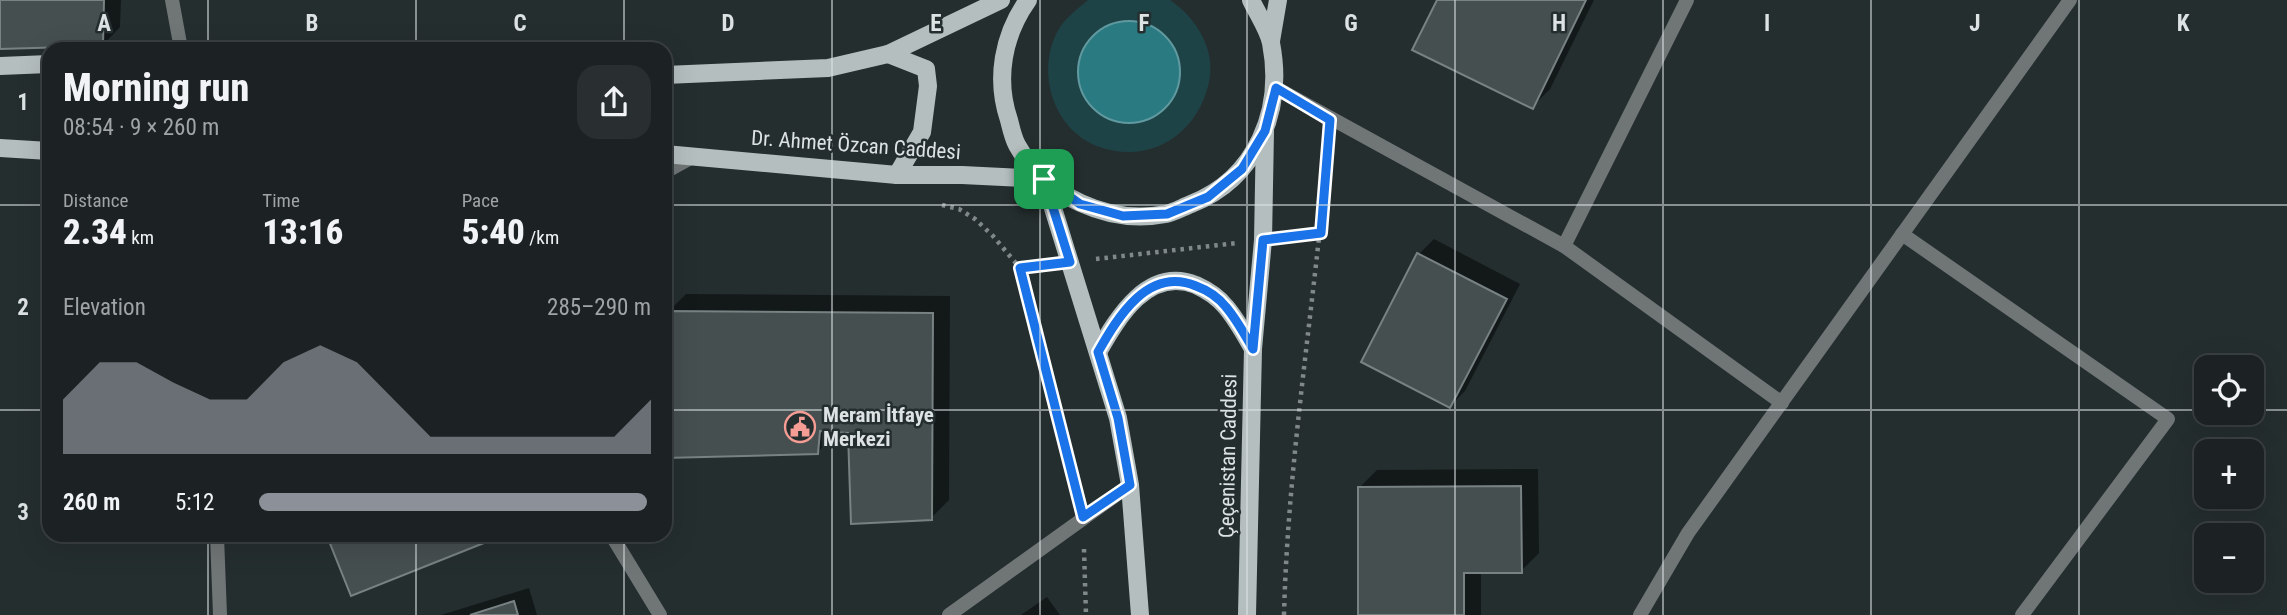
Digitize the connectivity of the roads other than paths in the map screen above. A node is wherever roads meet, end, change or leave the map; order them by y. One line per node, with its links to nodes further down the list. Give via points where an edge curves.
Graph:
1 (172, 0): 9 (street)
2 (1001, 0): 10 (main road)
3 (1028, 0): 22 (main road, via 1016,16 1002,58 1003,103 1017,144)
4 (1251, 0): 8 (main road)
5 (1278, 0): 8 (main road)
6 (1687, 0): 24 (street)
7 (2070, 0): 23 (street)
8 (1271, 41): 14 (main road)
9 (180, 42)
10 (888, 54): 13 (main road, via 828,68); 21 (main road, via 926,69 928,86 922,132)
11 (42, 64): 12 (main road)
12 (0, 66)
13 (672, 75)
14 (1276, 88): 15 (main road); 24 (street)
15 (1265, 131): 22 (main road, via 1242,169 1208,197 1167,214 1123,216 1091,207); 25 (main road, Çeçenistan Caddesi, via 1263,240)
16 (0, 149): 17 (main road)
17 (42, 151)
18 (672, 154): 19 (main road, Dr. Ahmet Özcan Caddesi)
19 (694, 156): 20 (street); 21 (main road, Dr. Ahmet Özcan Caddesi)
20 (672, 168)
21 (897, 175): 22 (main road, Dr. Ahmet Özcan Caddesi)
22 (1044, 179): 26 (main road)
23 (1902, 234): 27 (street); 37 (street, via 2168,419)
24 (1564, 246): 27 (street)
25 (1253, 349): 26 (main road, via 1225,305 1207,290 1184,281 1147,289 1129,305); 35 (main road, Çeçenistan Caddesi)
26 (1098, 352): 28 (main road, via 1118,418)
27 (1782, 403): 36 (street, via 1688,533)
28 (1130, 485): 33 (street); 34 (main road)
29 (217, 542): 31 (street)
30 (616, 542): 32 (street)
31 (220, 615)
32 (660, 615)
33 (949, 615)
34 (1140, 615)
35 (1247, 615)
36 (1640, 615)
37 (2022, 615)

